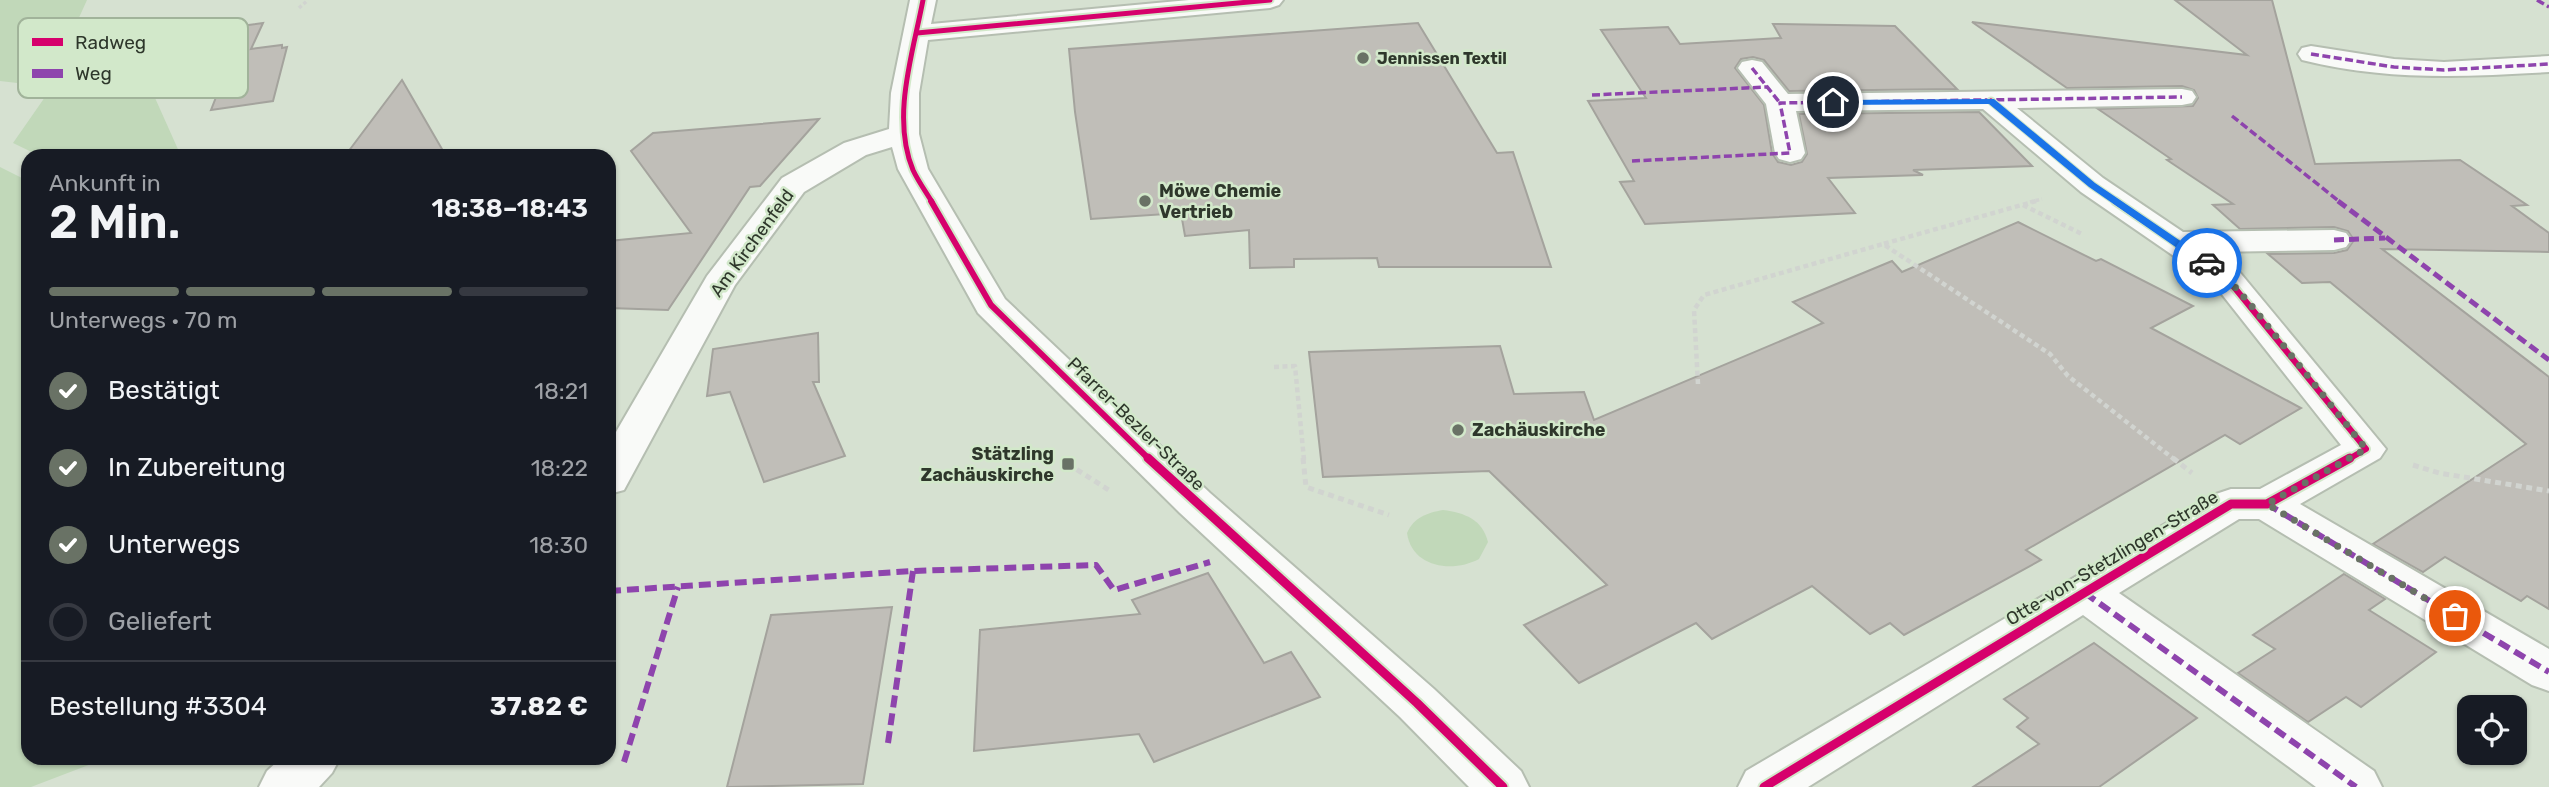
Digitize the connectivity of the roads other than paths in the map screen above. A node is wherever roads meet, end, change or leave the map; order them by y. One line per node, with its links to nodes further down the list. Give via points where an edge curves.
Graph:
1 (1270, 0): 2 (street)
2 (920, 16): 9 (street, Pfarrer-Bezler-Straße, via 905,93)
3 (2311, 54): 4 (street, via 2444,70)
4 (2549, 64)
5 (1752, 68): 8 (street)
6 (2182, 97): 7 (street)
7 (1991, 101): 8 (street); 12 (street, via 2092,185)
8 (1780, 103): 10 (street)
9 (904, 134): 13 (street, Am Kirchenfeld, via 855,149 793,185 719,283); 19 (street, Pfarrer-Bezler-Straße, via 913,169 991,305 1195,503)
10 (1790, 153)
11 (2334, 240): 12 (street)
12 (2174, 242): 14 (street, Otte-von-Stetzlingen-Straße, via 2225,276 2366,449)
13 (616, 467)
14 (2249, 504): 15 (street, Otte-von-Stetzlingen-Straße); 16 (street)
15 (2085, 593): 20 (street, Otte-von-Stetzlingen-Straße); 21 (street, Otte-von-Stetzlingen-Straße)
16 (2549, 672)
17 (307, 765): 18 (street)
18 (285, 787)
19 (1503, 787)
20 (1764, 787)
21 (2356, 787)

